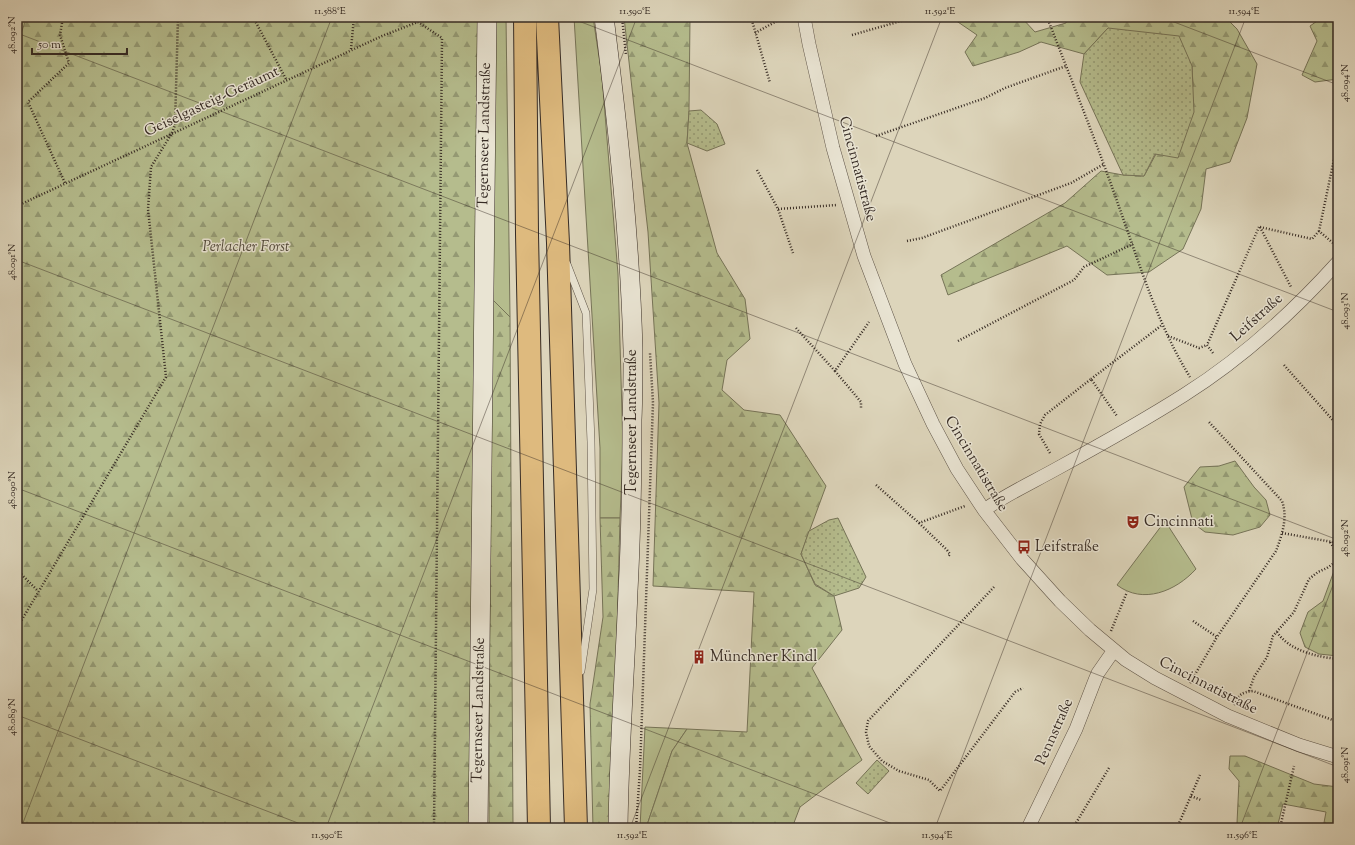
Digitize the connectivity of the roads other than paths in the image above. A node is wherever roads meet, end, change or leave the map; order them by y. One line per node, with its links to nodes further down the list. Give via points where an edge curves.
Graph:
1 (487, 17): 14 (main road, Tegernseer Landstraße)
2 (525, 17): 15 (highway)
3 (547, 17): 6 (highway)
4 (604, 17): 17 (main road, Tegernseer Landstraße, via 617,120 628,250 633,352 632,477)
5 (804, 17): 8 (street, Cincinnatistraße, via 833,148 867,263 905,364 933,424 957,469)
6 (558, 243): 10 (lane, via 586,313 593,589); 12 (highway)
7 (1338, 262): 8 (street, Leifstraße, via 1261,337 1223,368 1125,430)
8 (984, 510): 9 (street, Cincinnatistraße, via 1041,581)
9 (1114, 650): 13 (street, Cincinnatistraße, via 1155,678 1228,716 1298,745); 18 (street, Pennstraße, via 1094,680 1076,729)
10 (580, 676)
11 (579, 684): 12 (lane)
12 (573, 723): 16 (highway)
13 (1338, 757)
14 (478, 828)
15 (539, 828)
16 (576, 828)
17 (618, 828)
18 (1028, 828)

